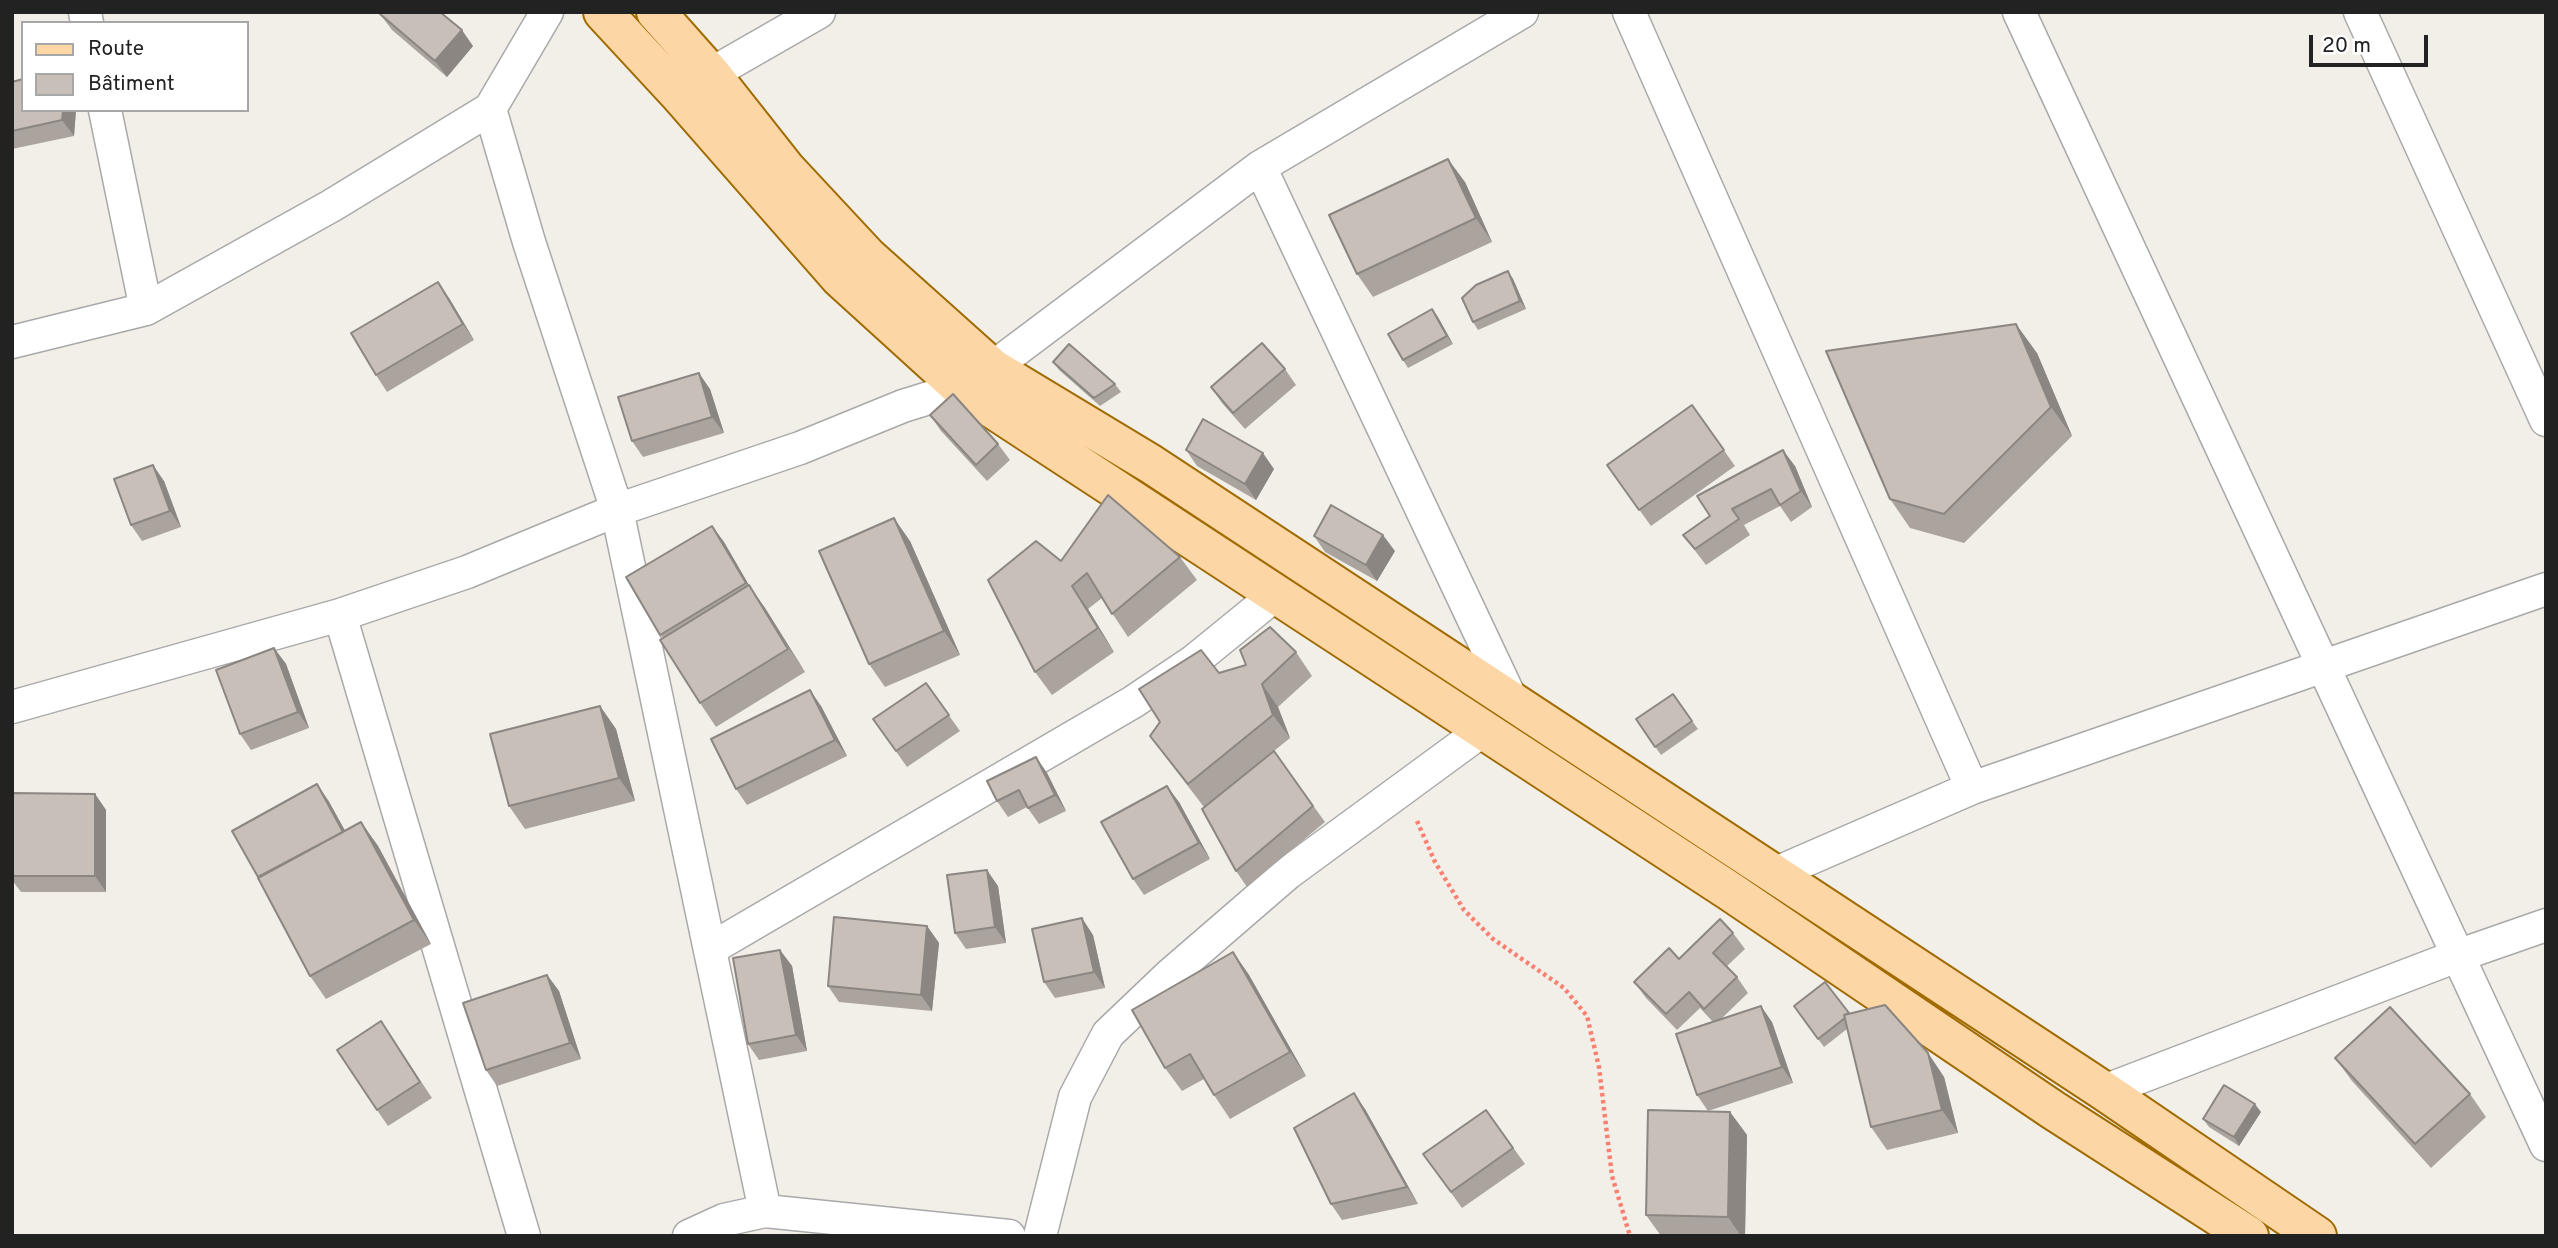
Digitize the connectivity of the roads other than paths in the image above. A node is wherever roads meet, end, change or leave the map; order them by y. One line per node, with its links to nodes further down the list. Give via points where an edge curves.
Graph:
1 (547, 12): 10 (street)
2 (603, 12): 15 (main road, via 839,278)
3 (656, 12): 9 (main road)
4 (819, 12): 9 (street)
5 (1522, 12): 12 (street)
6 (1629, 12): 25 (street)
7 (2019, 12): 21 (street)
8 (2360, 12): 16 (street)
9 (711, 74): 15 (main road, via 786,169)
10 (490, 109): 13 (street, via 331,206); 17 (street)
11 (105, 112): 13 (street)
12 (1259, 167): 15 (street); 22 (street)
13 (146, 309): 14 (street)
14 (12, 342)
15 (976, 378): 17 (street, via 800,448); 19 (main road); 22 (main road, via 1151,464)
16 (2546, 420)
17 (617, 510): 20 (street, via 467,572); 28 (street)
18 (2546, 589): 21 (street)
19 (1275, 595): 24 (main road); 28 (street, via 1194,661 1133,702)
20 (340, 615): 23 (street); 33 (street)
21 (2322, 667): 25 (street); 29 (street)
22 (1512, 701): 26 (main road)
23 (12, 707)
24 (1483, 730): 36 (street, via 1288,873 1108,1034 1075,1097); 37 (main road)
25 (1972, 788): 26 (street)
26 (1774, 874): 30 (main road)
27 (2546, 925): 29 (street)
28 (710, 949): 32 (street)
29 (2457, 956): 30 (street); 31 (street)
30 (2104, 1091): 38 (main road)
31 (2546, 1145)
32 (765, 1211): 34 (street, via 724,1220); 35 (street)
33 (524, 1236)
34 (689, 1236)
35 (1009, 1236)
36 (1040, 1236)
37 (2249, 1236)
38 (2317, 1236)

